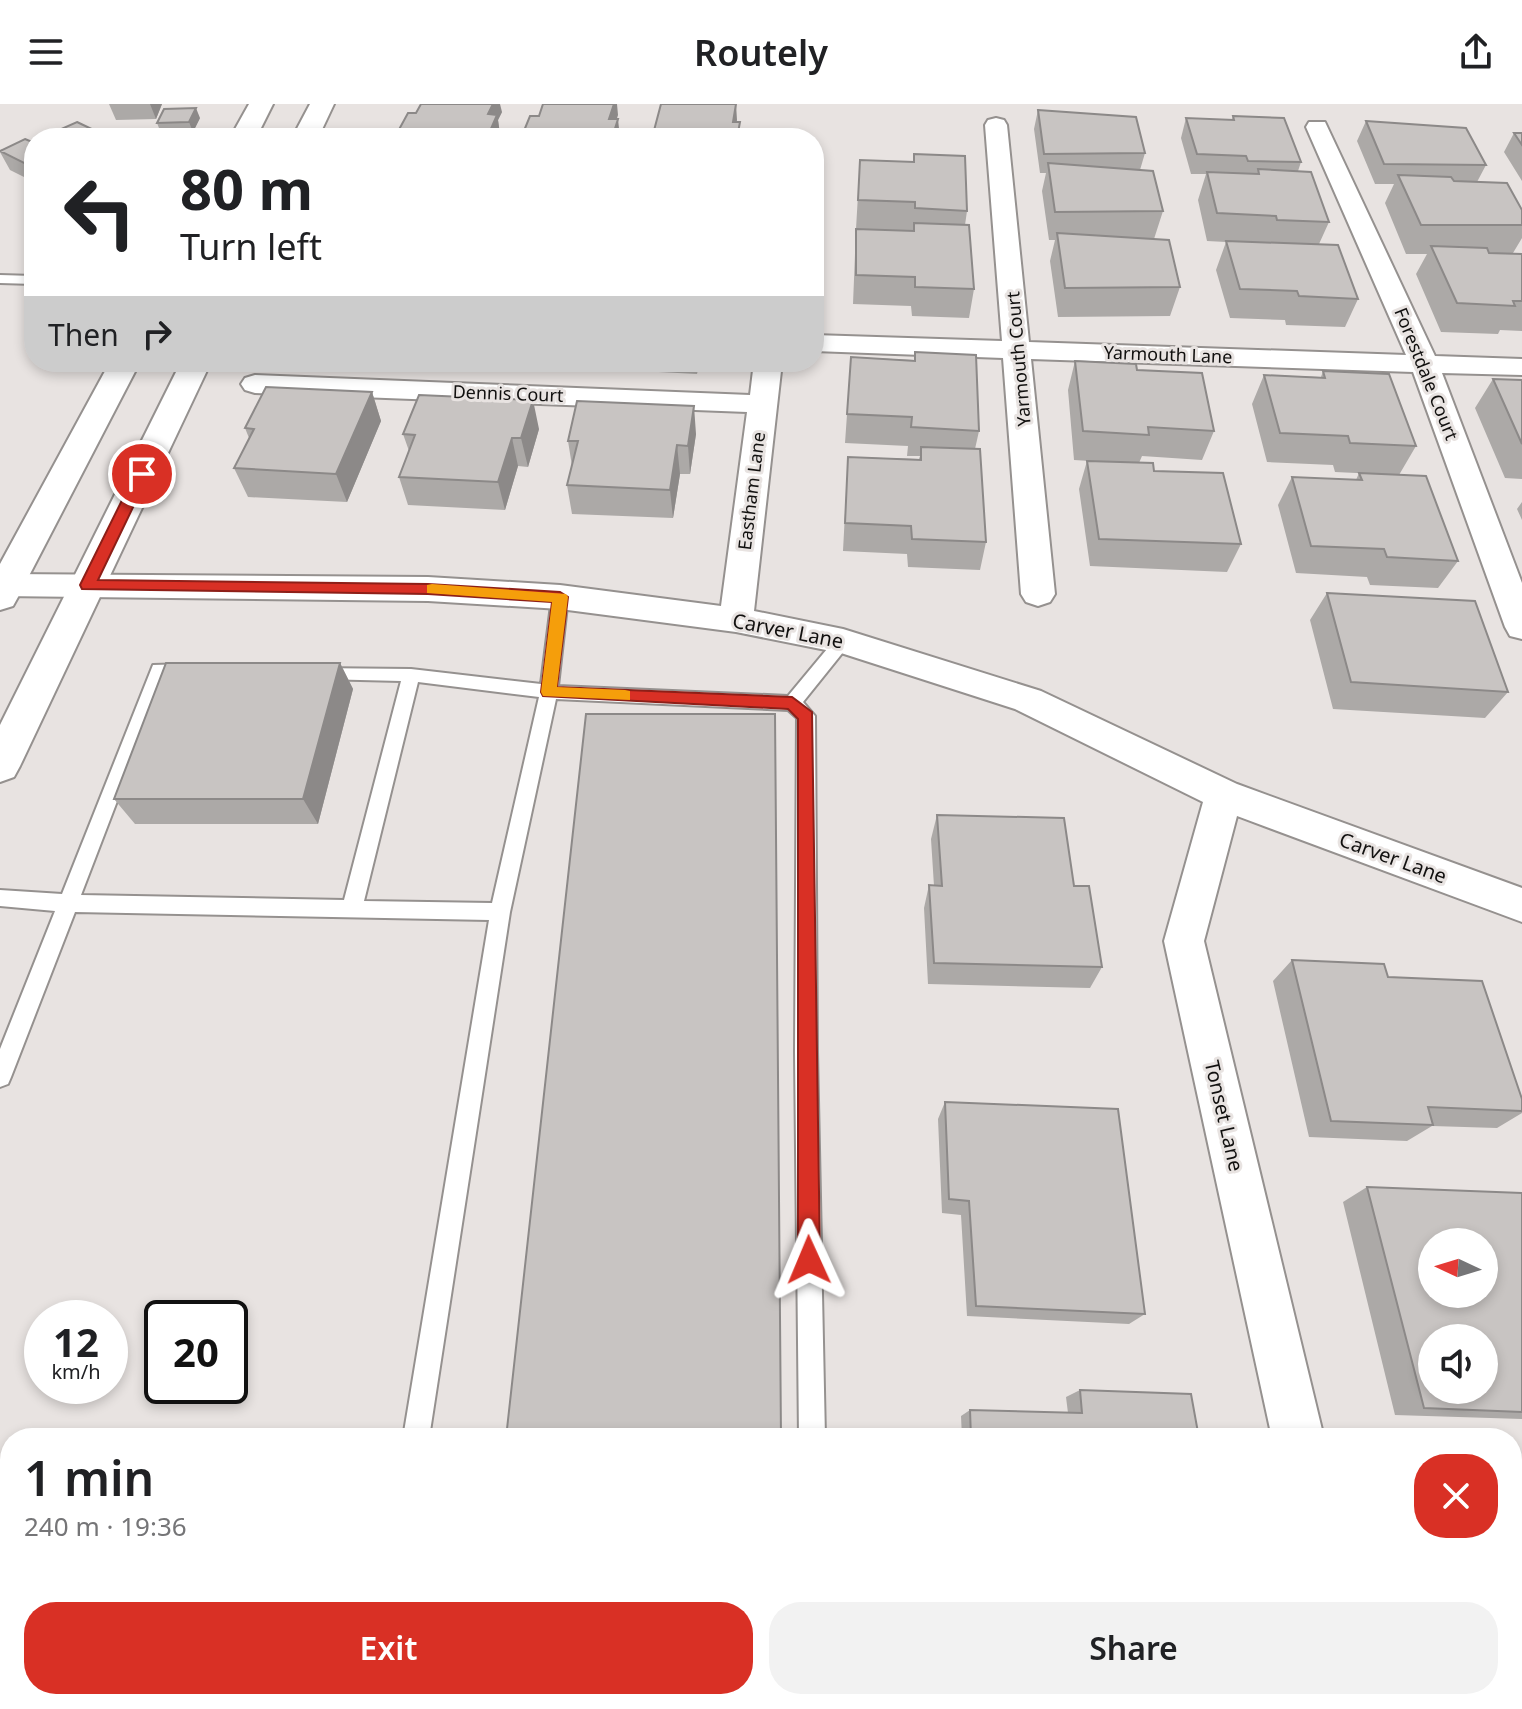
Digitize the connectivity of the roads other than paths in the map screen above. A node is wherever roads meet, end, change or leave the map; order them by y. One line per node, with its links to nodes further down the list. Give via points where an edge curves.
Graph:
1 (261, 104): 5 (main road)
2 (322, 104): 6 (main road)
3 (996, 125): 10 (street, Yarmouth Court)
4 (1317, 127): 11 (street, Forestdale Court)
5 (248, 128)
6 (310, 128)
7 (0, 279): 8 (lane)
8 (24, 280)
9 (824, 343): 10 (street, Yarmouth Lane)
10 (1018, 349): 11 (street, Yarmouth Lane); 20 (street, Yarmouth Court)
11 (1425, 365): 12 (street, Yarmouth Lane); 23 (street, Forestdale Court)
12 (1522, 367)
13 (120, 372): 19 (main road)
14 (191, 372): 18 (main road)
15 (767, 372): 17 (street, Eastham Lane)
16 (255, 384): 17 (street, Dennis Court)
17 (762, 404): 22 (street, Eastham Lane)
18 (88, 585): 19 (street, Carver Lane); 21 (street, Carver Lane, via 428,589); 30 (main road)
19 (2, 589)
20 (1038, 594)
21 (560, 597): 22 (street, Carver Lane); 28 (lane)
22 (736, 620): 24 (street, Carver Lane)
23 (1522, 627)
24 (843, 641): 29 (lane); 31 (street, Carver Lane, via 1028,700)
25 (206, 671): 33 (lane, via 159,670)
26 (301, 673): 27 (lane)
27 (411, 675): 28 (lane); 35 (lane)
28 (549, 692): 29 (lane); 36 (lane)
29 (792, 703): 39 (lane, via 806,716)
30 (0, 766)
31 (1224, 795): 34 (street, Carver Lane); 40 (street, Tonset Lane, via 1184,941)
32 (0, 898): 33 (lane)
33 (68, 903): 35 (lane); 37 (lane)
34 (1522, 905)
35 (352, 909): 36 (lane)
36 (500, 912): 38 (lane)
37 (0, 1077)
38 (418, 1428)
39 (812, 1428)
40 (1296, 1428)

